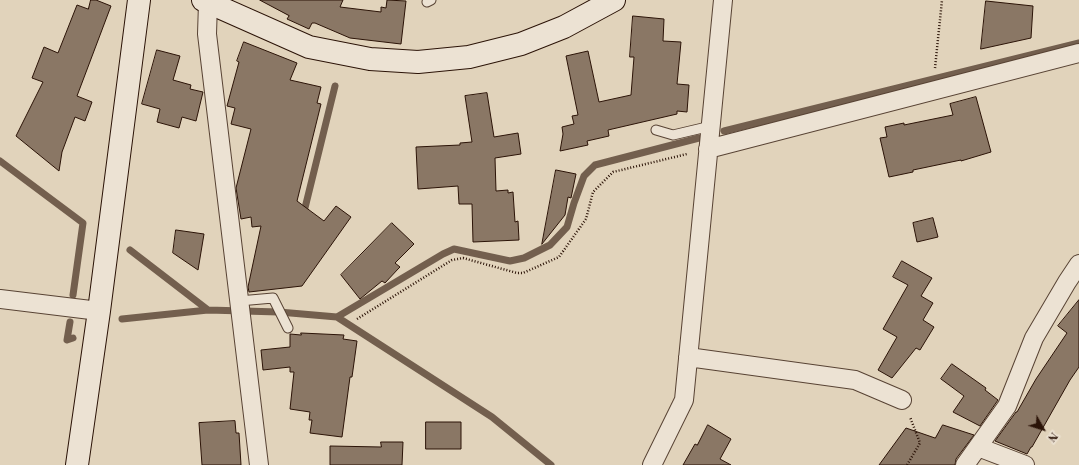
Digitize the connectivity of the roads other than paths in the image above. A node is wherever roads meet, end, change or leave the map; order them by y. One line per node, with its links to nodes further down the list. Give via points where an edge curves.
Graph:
1 (139, 0): 12 (street)
2 (723, 0): 6 (street)
3 (205, 1): 4 (street, via 309,47 370,59 418,62 469,57 521,44 564,27); 11 (street)
4 (601, 3)
5 (1079, 53): 8 (street)
6 (710, 126): 7 (lane, via 673,135); 8 (street)
7 (656, 130)
8 (708, 149): 14 (street)
9 (1079, 264): 16 (street, via 1034,338 1007,406)
10 (0, 300): 12 (street)
11 (239, 302): 13 (lane, via 273,298); 18 (street)
12 (99, 311): 17 (street)
13 (286, 325)
14 (688, 357): 15 (street, via 855,380); 19 (street, via 684,400)
15 (902, 400)
16 (978, 447): 20 (street); 21 (street)
17 (77, 465)
18 (259, 465)
19 (652, 465)
20 (965, 465)
21 (1025, 465)

